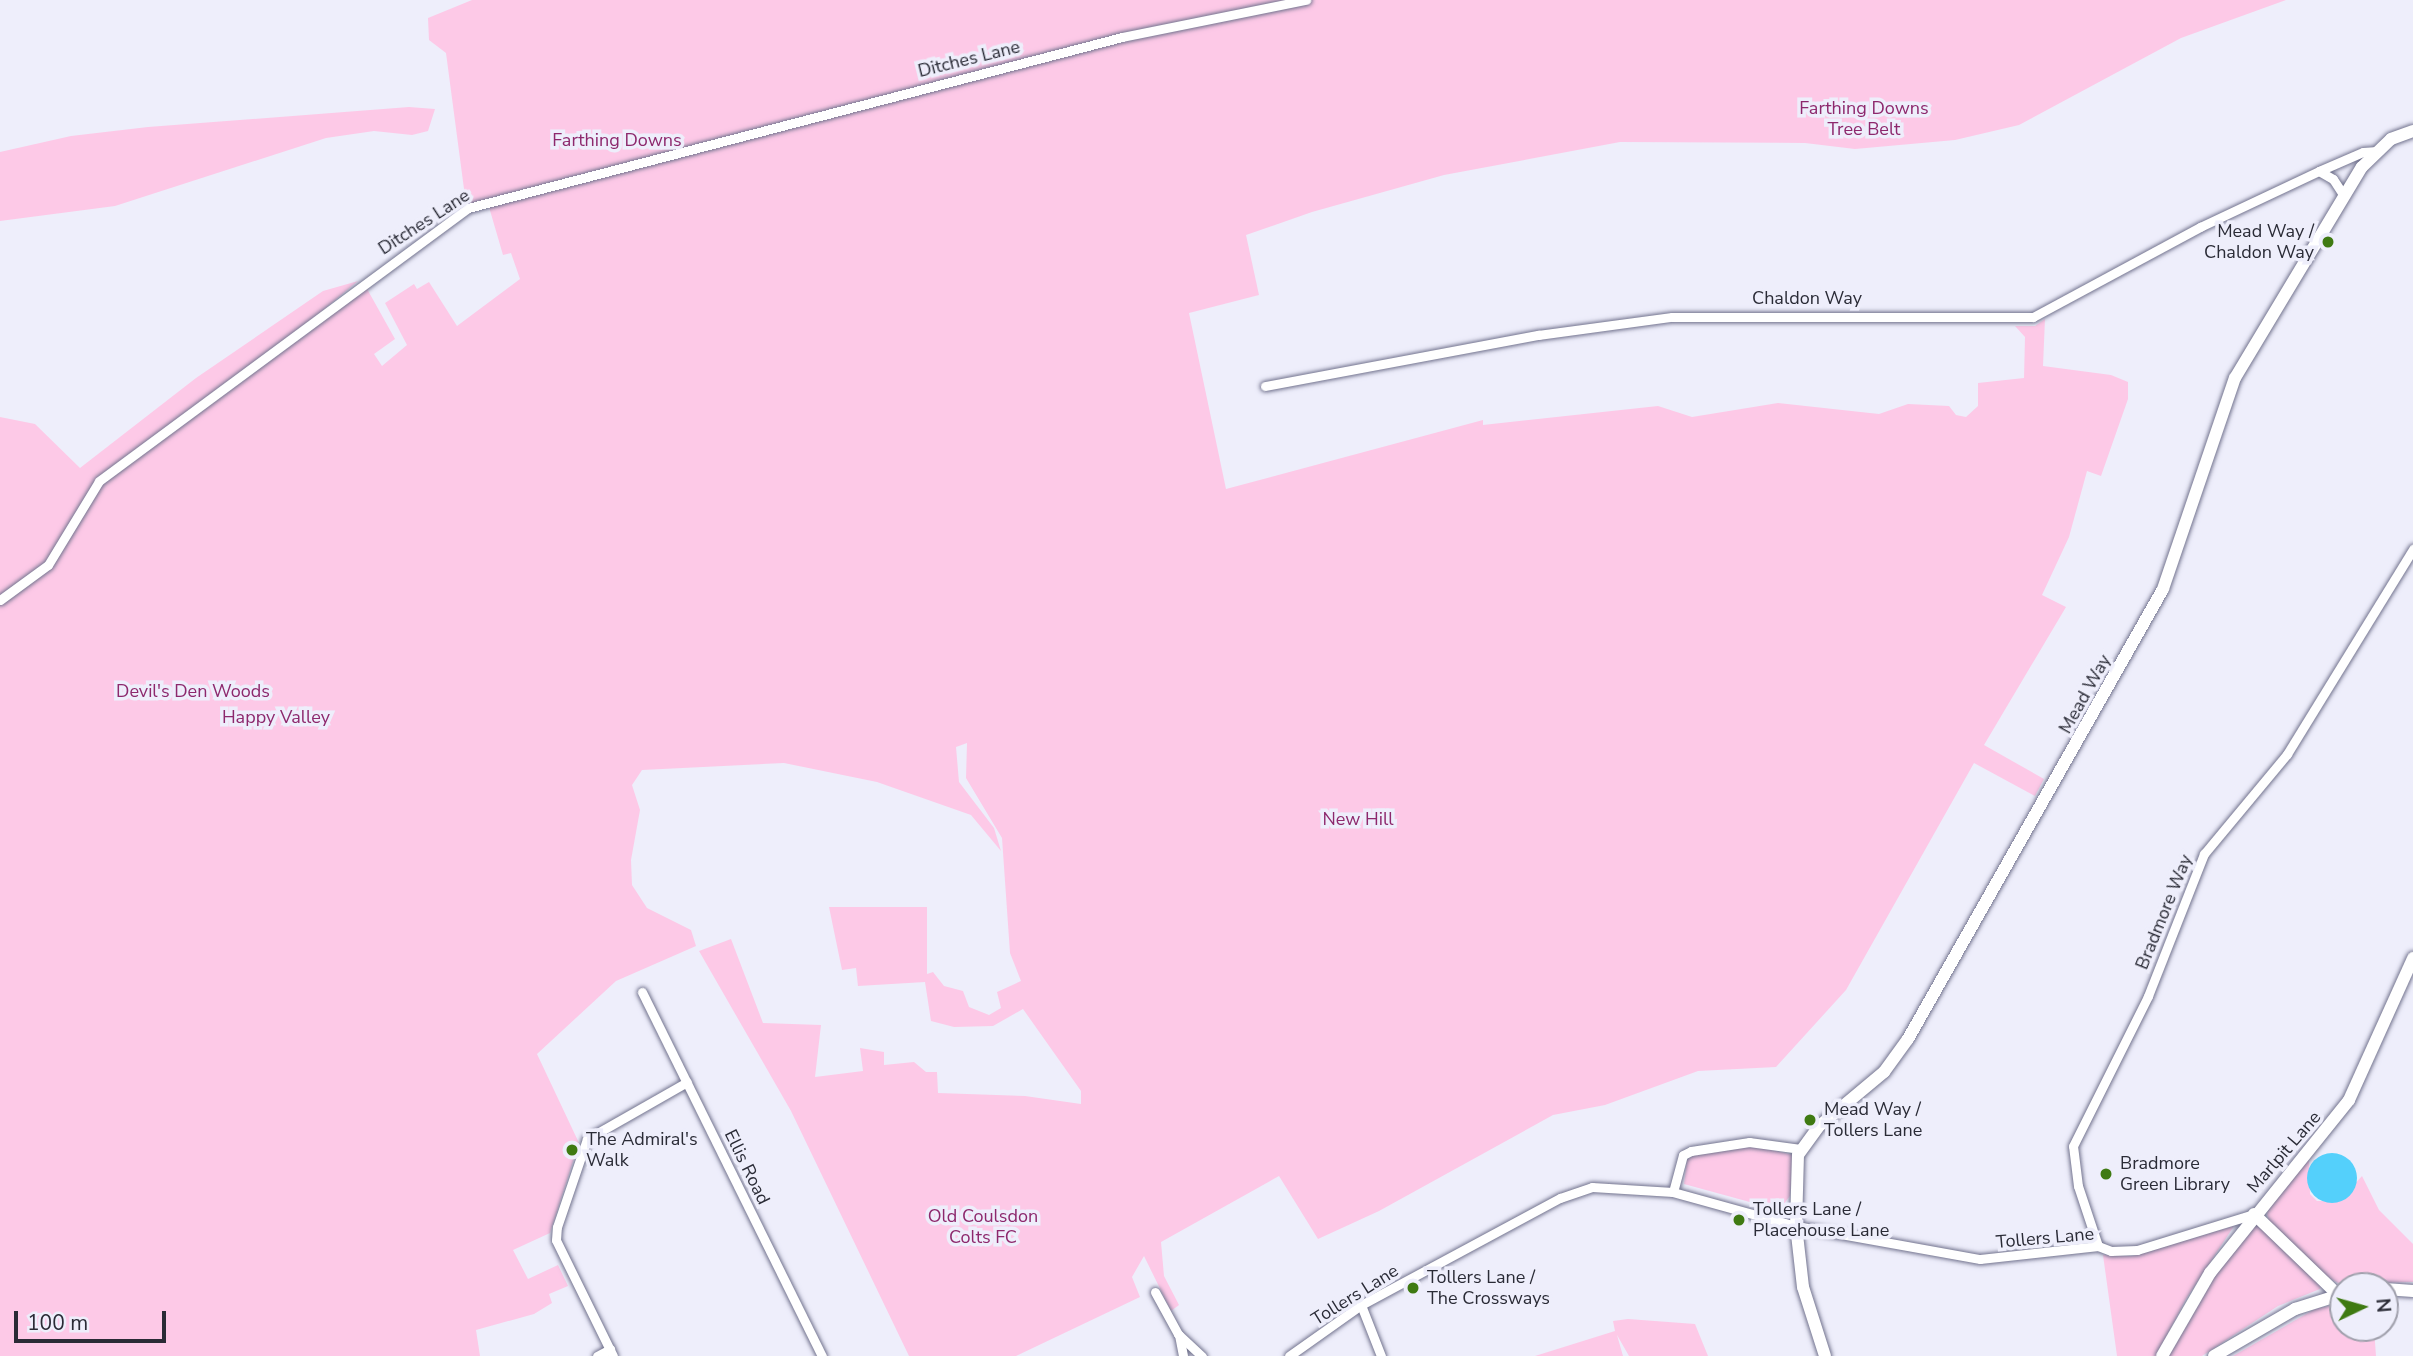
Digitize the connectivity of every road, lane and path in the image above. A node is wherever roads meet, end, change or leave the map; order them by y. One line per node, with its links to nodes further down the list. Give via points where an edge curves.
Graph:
1 (1306, 0): 8 (street, Ditches Lane, via 1122,37 468,208 99,481 48,565)
2 (2413, 131): 3 (street, Chaldon Way)
3 (2377, 151): 4 (street, Chaldon Way, via 2362,152); 5 (street, Mead Way)
4 (2319, 170): 5 (street, via 2333,179); 6 (street, Chaldon Way, via 2033,317 1672,317 1538,335)
5 (2344, 197): 12 (street, Mead Way, via 2235,378 2162,589 2067,761 1908,1039 1884,1072 1818,1127)
6 (1265, 386)
7 (2413, 551): 16 (street, Bradmore Way, via 2287,754 2204,854 2148,996 2073,1146 2078,1186)
8 (0, 600)
9 (2413, 958): 14 (street, Marlpit Lane, via 2349,1100)
10 (642, 992): 11 (street, Ellis Road)
11 (687, 1082): 22 (street, via 587,1139 557,1227 556,1240); 24 (street, Ellis Road)
12 (1801, 1149): 13 (street, via 1749,1142 1691,1151 1684,1155); 15 (street, Mead Way, via 1794,1171)
13 (1673, 1192): 15 (street, Tollers Lane); 20 (street, Tollers Lane, via 1592,1187 1560,1198)
14 (2254, 1214): 16 (street, Tollers Lane, via 2137,1250 2111,1251); 17 (street); 30 (street, Marlpit Lane, via 2210,1273)
15 (1796, 1226): 16 (street, Tollers Lane, via 1980,1258); 29 (street, Mead Way, via 1803,1287)
16 (2098, 1246)
17 (2329, 1284)
18 (1154, 1292): 21 (street)
19 (2329, 1298): 31 (street, via 2295,1309)
20 (1362, 1305): 27 (street, Tollers Lane); 28 (street)
21 (1178, 1334): 25 (street); 26 (street)
22 (611, 1353): 23 (street)
23 (597, 1356)
24 (822, 1356)
25 (1183, 1356)
26 (1202, 1356)
27 (1289, 1356)
28 (1381, 1356)
29 (1825, 1356)
30 (2162, 1356)
31 (2214, 1356)

